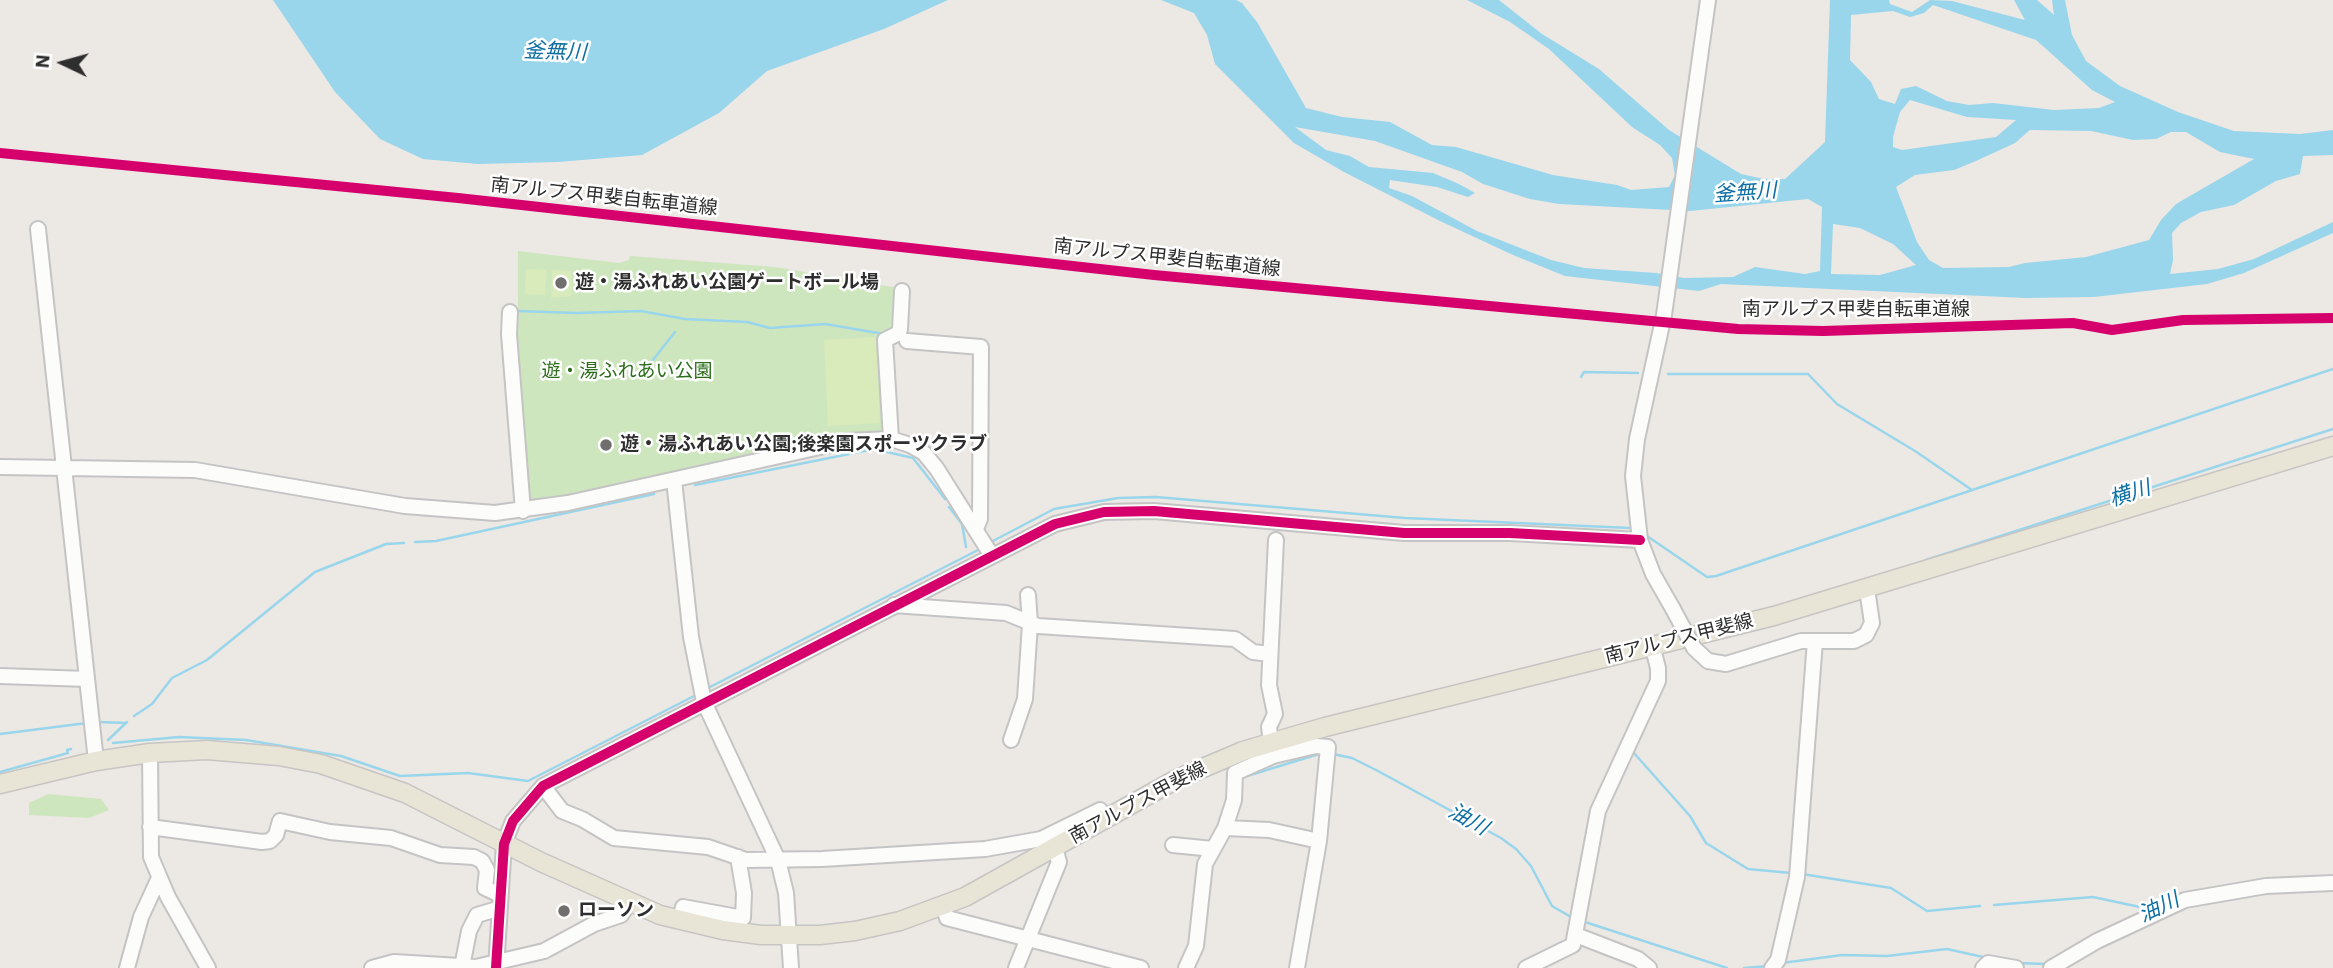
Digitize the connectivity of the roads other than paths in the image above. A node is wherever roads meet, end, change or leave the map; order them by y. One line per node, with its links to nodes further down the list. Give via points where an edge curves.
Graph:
1 (1709, 0): 14 (street, via 1665,307 1634,458)
2 (38, 229): 8 (street)
3 (902, 291): 6 (street, via 901,328 885,340)
4 (510, 312): 11 (street)
5 (907, 341): 12 (street, via 981,347 980,519)
6 (891, 439): 10 (street, via 847,441); 12 (street, via 924,453)
7 (2333, 446): 16 (main road, 南アルプス甲斐線)
8 (65, 466): 9 (street); 11 (street, via 195,470 442,511); 24 (street)
9 (0, 467)
10 (674, 480): 11 (street); 25 (street, via 691,636)
11 (523, 511)
12 (976, 529): 15 (street)
13 (1276, 540): 22 (street)
14 (1640, 540): 15 (street, via 1404,533 1154,511 1077,517); 20 (street, bridge, via 1653,574 1694,648 1709,661 1726,664)
15 (992, 556): 18 (street)
16 (1867, 589): 20 (street, via 1873,616 1866,635 1847,643); 21 (main road, 南アルプス甲斐線)
17 (1028, 595): 19 (street)
18 (893, 605): 19 (street, via 1006,613); 25 (street)
19 (1030, 624): 22 (street, via 1235,639 1253,653); 26 (street, via 1025,699)
20 (1815, 641): 64 (street, via 1797,877 1779,960)
21 (1652, 645): 27 (main road, 南アルプス甲斐線); 49 (street, via 1658,681 1598,811)
22 (1270, 654): 27 (street)
23 (0, 676): 24 (street)
24 (87, 679): 29 (street)
25 (704, 702): 31 (street); 41 (street)
26 (1011, 740)
27 (1273, 749): 32 (main road, 南アルプス甲斐線, via 1177,779); 34 (street, via 1235,773 1234,800); 35 (street, via 1328,747)
28 (150, 753): 29 (main road, 南アルプス甲斐線); 33 (street); 36 (main road, 南アルプス甲斐線, via 243,752 321,764 405,793)
29 (96, 761): 30 (main road, 南アルプス甲斐線)
30 (0, 784)
31 (543, 786): 36 (street, via 518,813); 40 (street, via 562,811 614,838 708,847)
32 (1105, 820): 38 (main road, 南アルプス甲斐線); 41 (street, via 1100,810 1041,839 985,849)
33 (150, 827): 42 (street, via 150,857); 44 (street, via 262,842 276,835 280,821 391,838 440,855 482,861 487,870 485,888)
34 (1224, 828): 35 (street, via 1269,830); 39 (street)
35 (1319, 841): 61 (street)
36 (504, 844): 44 (street); 45 (main road, 南アルプス甲斐線)
37 (1173, 845): 39 (street)
38 (1055, 848): 46 (main road, 南アルプス甲斐線); 51 (street, via 1059,862)
39 (1213, 849): 60 (street, via 1205,864 1196,946)
40 (738, 857): 41 (street); 48 (street, via 743,918 683,907)
41 (778, 860): 50 (street)
42 (159, 878): 54 (street, via 141,916); 55 (street)
43 (2333, 883): 67 (street, via 2266,886 2185,900)
44 (498, 894): 47 (street)
45 (629, 903): 48 (main road, 南アルプス甲斐線); 52 (street, via 621,915 544,951)
46 (943, 905): 50 (main road, 南アルプス甲斐線, via 868,928); 51 (street, via 947,918)
47 (497, 909): 52 (street); 53 (street, via 477,915)
48 (680, 920): 50 (main road, 南アルプス甲斐線, via 723,930)
49 (1576, 935): 62 (street, via 1573,945); 63 (street, via 1638,959)
50 (790, 936): 57 (street)
51 (1029, 940): 58 (street); 59 (street)
52 (496, 964): 53 (street)
53 (462, 967): 56 (street, via 394,962)
54 (127, 968)
55 (208, 968)
56 (372, 968)
57 (791, 968)
58 (1016, 968)
59 (1141, 968)
60 (1186, 968)
61 (1297, 968)
62 (1526, 968)
63 (1649, 968)
64 (1772, 968)
65 (1983, 968): 66 (street, via 1988,963)
66 (2016, 968)
67 (2051, 968)

